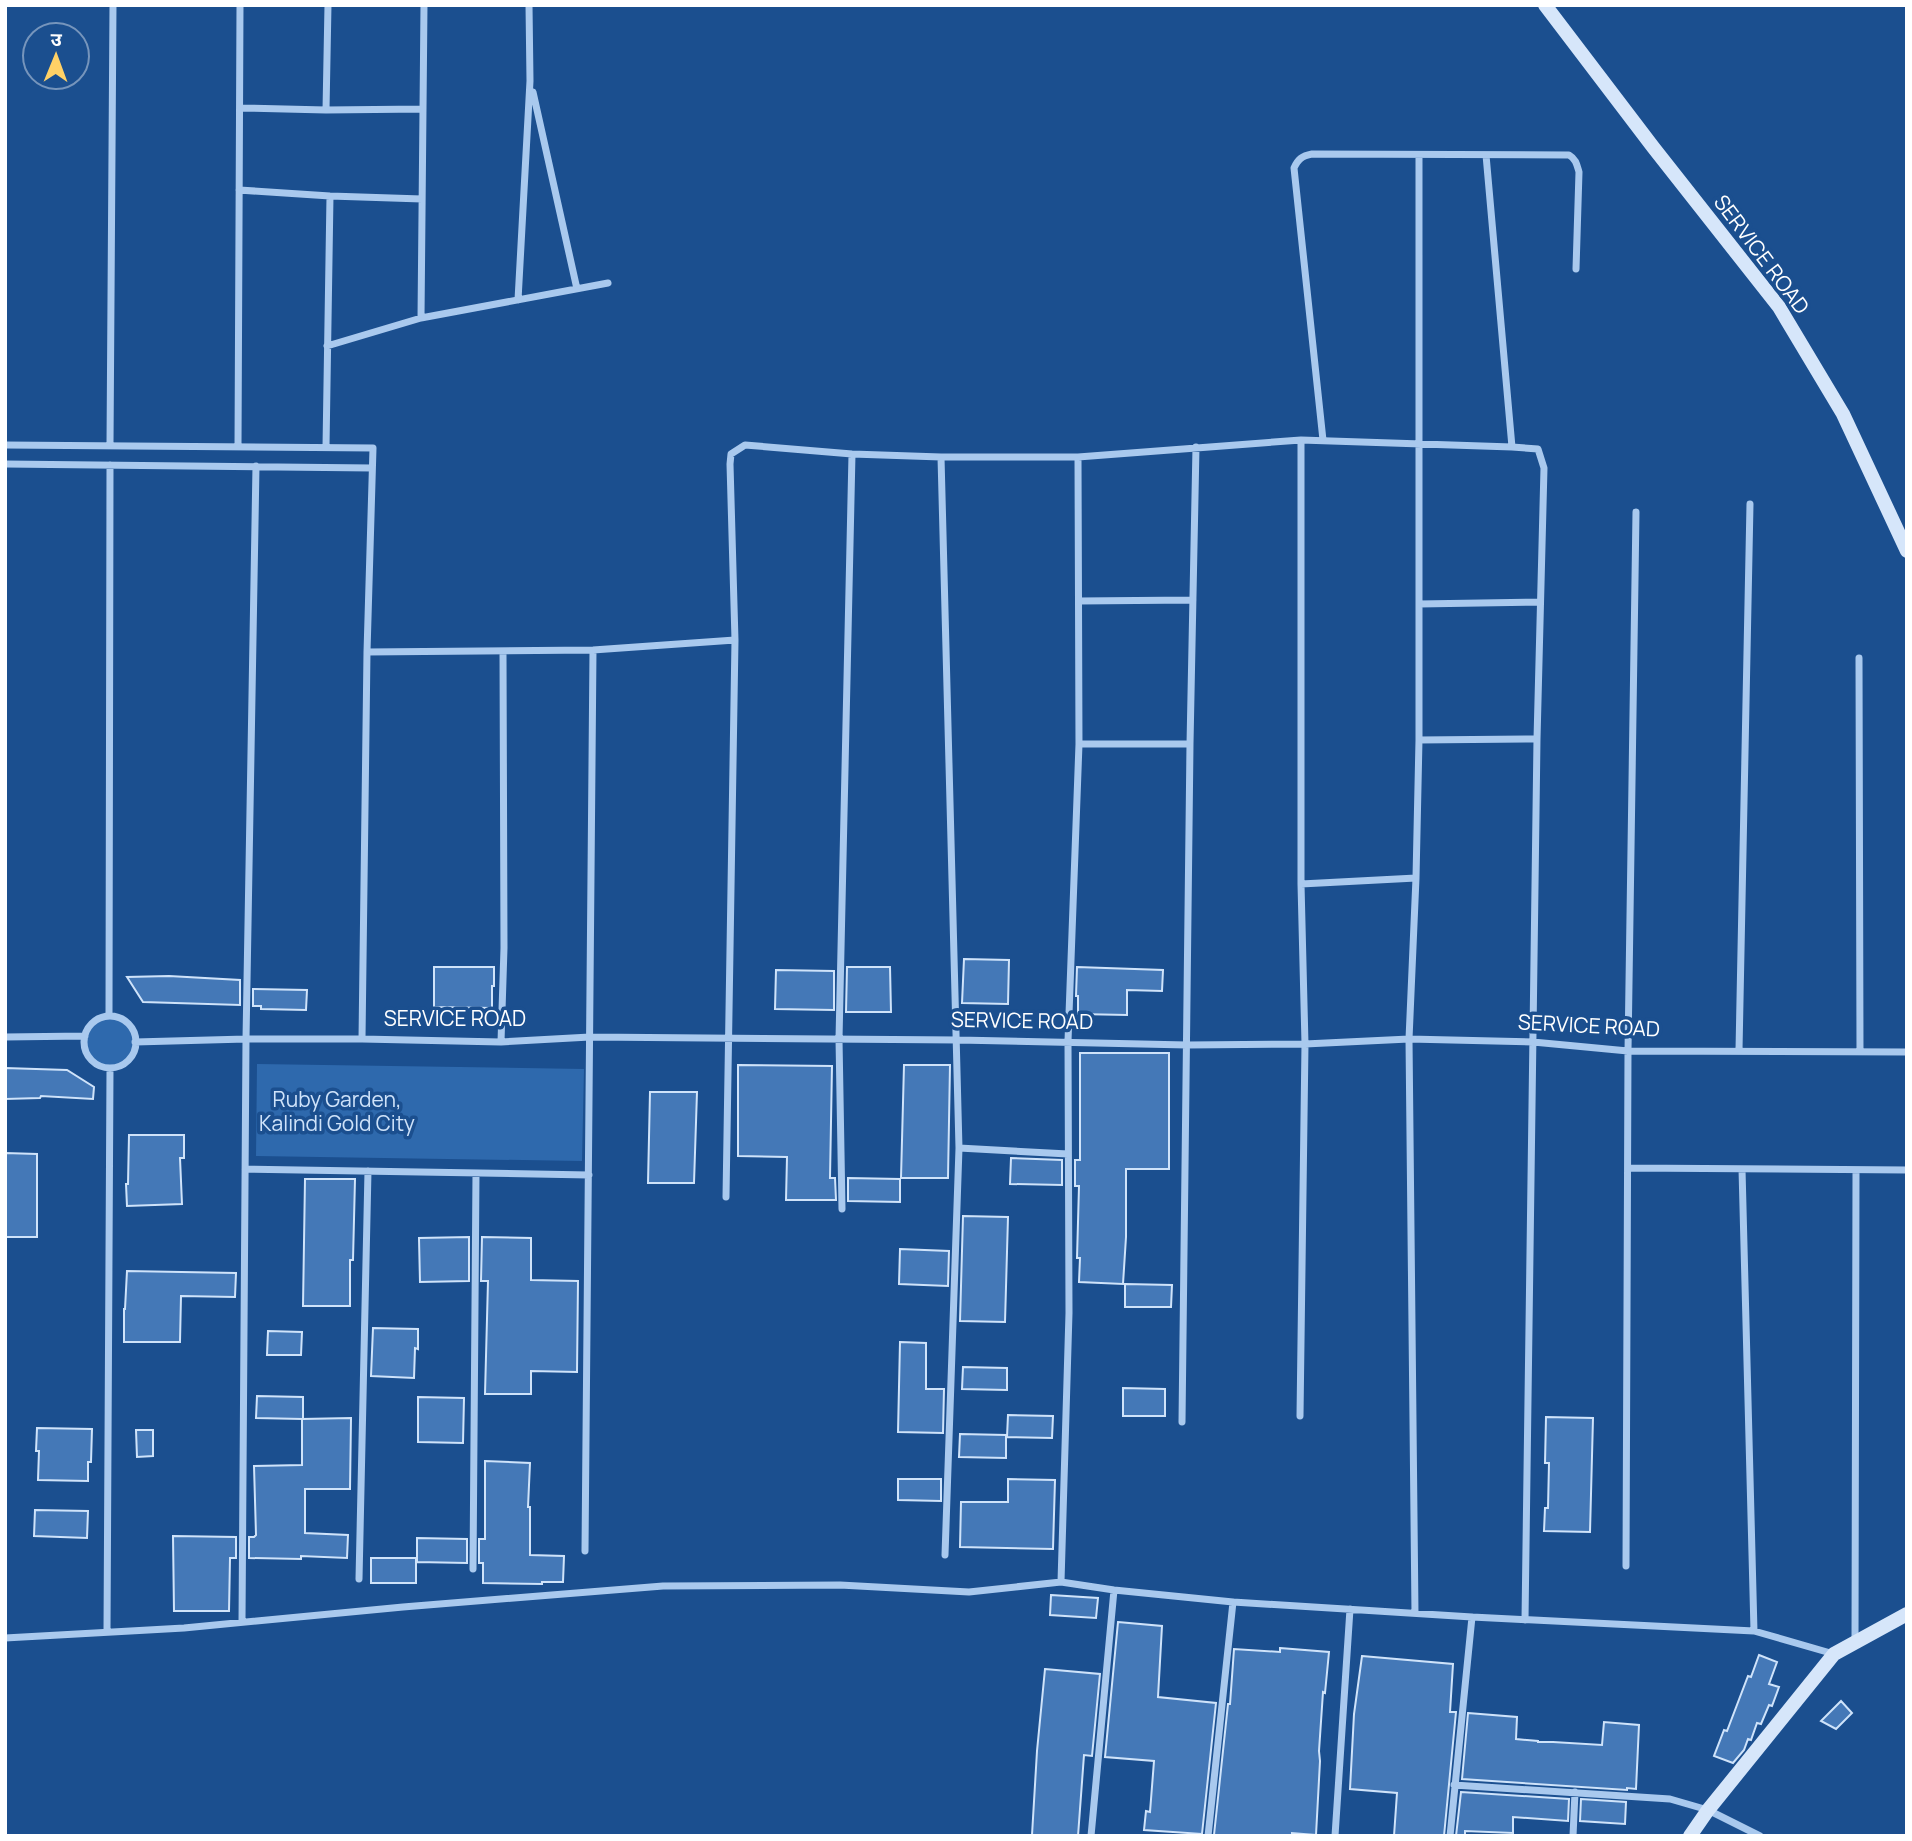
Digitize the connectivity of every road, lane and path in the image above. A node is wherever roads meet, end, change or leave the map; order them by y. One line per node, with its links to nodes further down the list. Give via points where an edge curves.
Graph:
1 (113, 5): 26 (street)
2 (240, 5): 8 (street)
3 (328, 5): 10 (street)
4 (424, 5): 9 (street)
5 (529, 5): 7 (street)
6 (1545, 5): 40 (street, SERVICE ROAD, via 1779,307 1843,414)
7 (530, 81): 18 (street); 19 (street)
8 (240, 108): 10 (street); 13 (street)
9 (423, 109): 10 (street); 15 (street)
10 (326, 110)
11 (1419, 155): 12 (street); 23 (street, via 1312,154 1303,156 1294,168); 25 (street)
12 (1486, 155): 16 (street, via 1573,157 1579,172); 30 (street)
13 (239, 190): 14 (street); 27 (street)
14 (330, 196): 15 (street); 21 (street)
15 (422, 199): 20 (street)
16 (1576, 269)
17 (608, 283): 18 (street)
18 (577, 289): 19 (street)
19 (517, 300): 20 (street)
20 (421, 318): 21 (street)
21 (327, 346): 28 (street)
22 (1301, 440): 23 (street); 29 (street); 55 (street)
23 (1323, 440): 25 (street)
24 (5, 444): 26 (street)
25 (1420, 444): 30 (street); 44 (street)
26 (110, 445): 27 (street)
27 (238, 447): 28 (street)
28 (326, 447): 37 (street, via 373,448)
29 (1196, 447): 33 (street); 41 (street)
30 (1512, 447): 43 (street, via 1538,449 1544,468)
31 (852, 454): 32 (street); 45 (street, via 745,445 731,453); 63 (street)
32 (941, 457): 33 (street); 65 (street)
33 (1078, 457): 42 (street)
34 (5, 464): 35 (street)
35 (110, 465): 36 (street); 56 (street)
36 (256, 466): 37 (street); 60 (street)
37 (372, 468): 48 (street)
38 (1751, 505): 73 (street)
39 (1636, 512): 72 (street)
40 (1907, 551)
41 (1193, 600): 42 (street); 53 (street)
42 (1079, 601): 52 (street)
43 (1540, 602): 44 (street); 50 (street)
44 (1419, 604): 51 (street)
45 (735, 640): 46 (street); 62 (street)
46 (593, 650): 47 (street); 59 (street)
47 (503, 651): 48 (street); 68 (street)
48 (367, 652): 61 (street)
49 (1859, 658): 74 (street)
50 (1537, 739): 51 (street); 69 (street)
51 (1419, 740): 54 (street)
52 (1079, 744): 53 (street); 66 (street)
53 (1190, 744): 71 (street)
54 (1416, 878): 55 (street); 64 (street)
55 (1301, 884): 70 (street)
56 (109, 1016): 57 (street, via 96,1019); 67 (street, via 130,1025)
57 (85, 1036): 58 (street); 76 (street, via 84,1048 93,1063)
58 (5, 1037)
59 (590, 1037): 62 (street, SERVICE ROAD); 68 (street, SERVICE ROAD); 86 (street)
60 (246, 1039): 61 (street, SERVICE ROAD); 67 (street, SERVICE ROAD); 80 (street)
61 (362, 1039): 68 (street, SERVICE ROAD)
62 (729, 1039): 63 (street, SERVICE ROAD); 87 (street)
63 (839, 1039): 65 (street, SERVICE ROAD); 88 (street)
64 (1409, 1039): 69 (street, SERVICE ROAD); 70 (street, SERVICE ROAD); 100 (street)
65 (958, 1040): 66 (street, SERVICE ROAD); 77 (street)
66 (1068, 1041): 71 (street, SERVICE ROAD); 78 (street)
67 (135, 1042): 76 (street, via 127,1063)
68 (501, 1042)
69 (1533, 1042): 72 (street, SERVICE ROAD); 103 (street)
70 (1305, 1044): 71 (street, SERVICE ROAD); 89 (street)
71 (1187, 1045): 90 (street)
72 (1628, 1051): 73 (street, SERVICE ROAD); 79 (street)
73 (1739, 1051): 74 (street, SERVICE ROAD)
74 (1860, 1051): 75 (street, SERVICE ROAD)
75 (1907, 1052)
76 (110, 1069): 105 (street)
77 (959, 1148): 78 (street); 92 (street)
78 (1068, 1154): 96 (street)
79 (1628, 1168): 81 (street); 93 (street)
80 (246, 1169): 84 (street); 104 (street)
81 (1742, 1169): 82 (street); 106 (street)
82 (1856, 1170): 83 (street); 108 (street)
83 (1907, 1170)
84 (368, 1171): 85 (street); 95 (street)
85 (476, 1173): 86 (street); 94 (street)
86 (589, 1175): 91 (street)
87 (726, 1197)
88 (842, 1209)
89 (1300, 1416)
90 (1182, 1422)
91 (585, 1551)
92 (945, 1555)
93 (1626, 1566)
94 (473, 1569)
95 (359, 1579)
96 (1062, 1583): 97 (street); 104 (street, via 969,1592 841,1585 663,1586)
97 (1114, 1590): 98 (street); 113 (street)
98 (1233, 1602): 99 (street); 114 (street)
99 (1350, 1609): 100 (street); 115 (street)
100 (1415, 1612): 102 (street)
101 (1907, 1614): 108 (street)
102 (1472, 1617): 103 (street); 110 (street)
103 (1525, 1620): 106 (street)
104 (242, 1622): 105 (street)
105 (107, 1631): 107 (street)
106 (1754, 1631): 109 (street)
107 (5, 1638)
108 (1855, 1643): 109 (street)
109 (1834, 1654): 112 (street)
110 (1454, 1784): 111 (street); 116 (street)
111 (1575, 1792): 112 (street, via 1670,1799); 117 (street)
112 (1708, 1810): 118 (street); 119 (street)
113 (1091, 1836)
114 (1208, 1836)
115 (1335, 1836)
116 (1450, 1836)
117 (1573, 1836)
118 (1690, 1836)
119 (1760, 1836)

